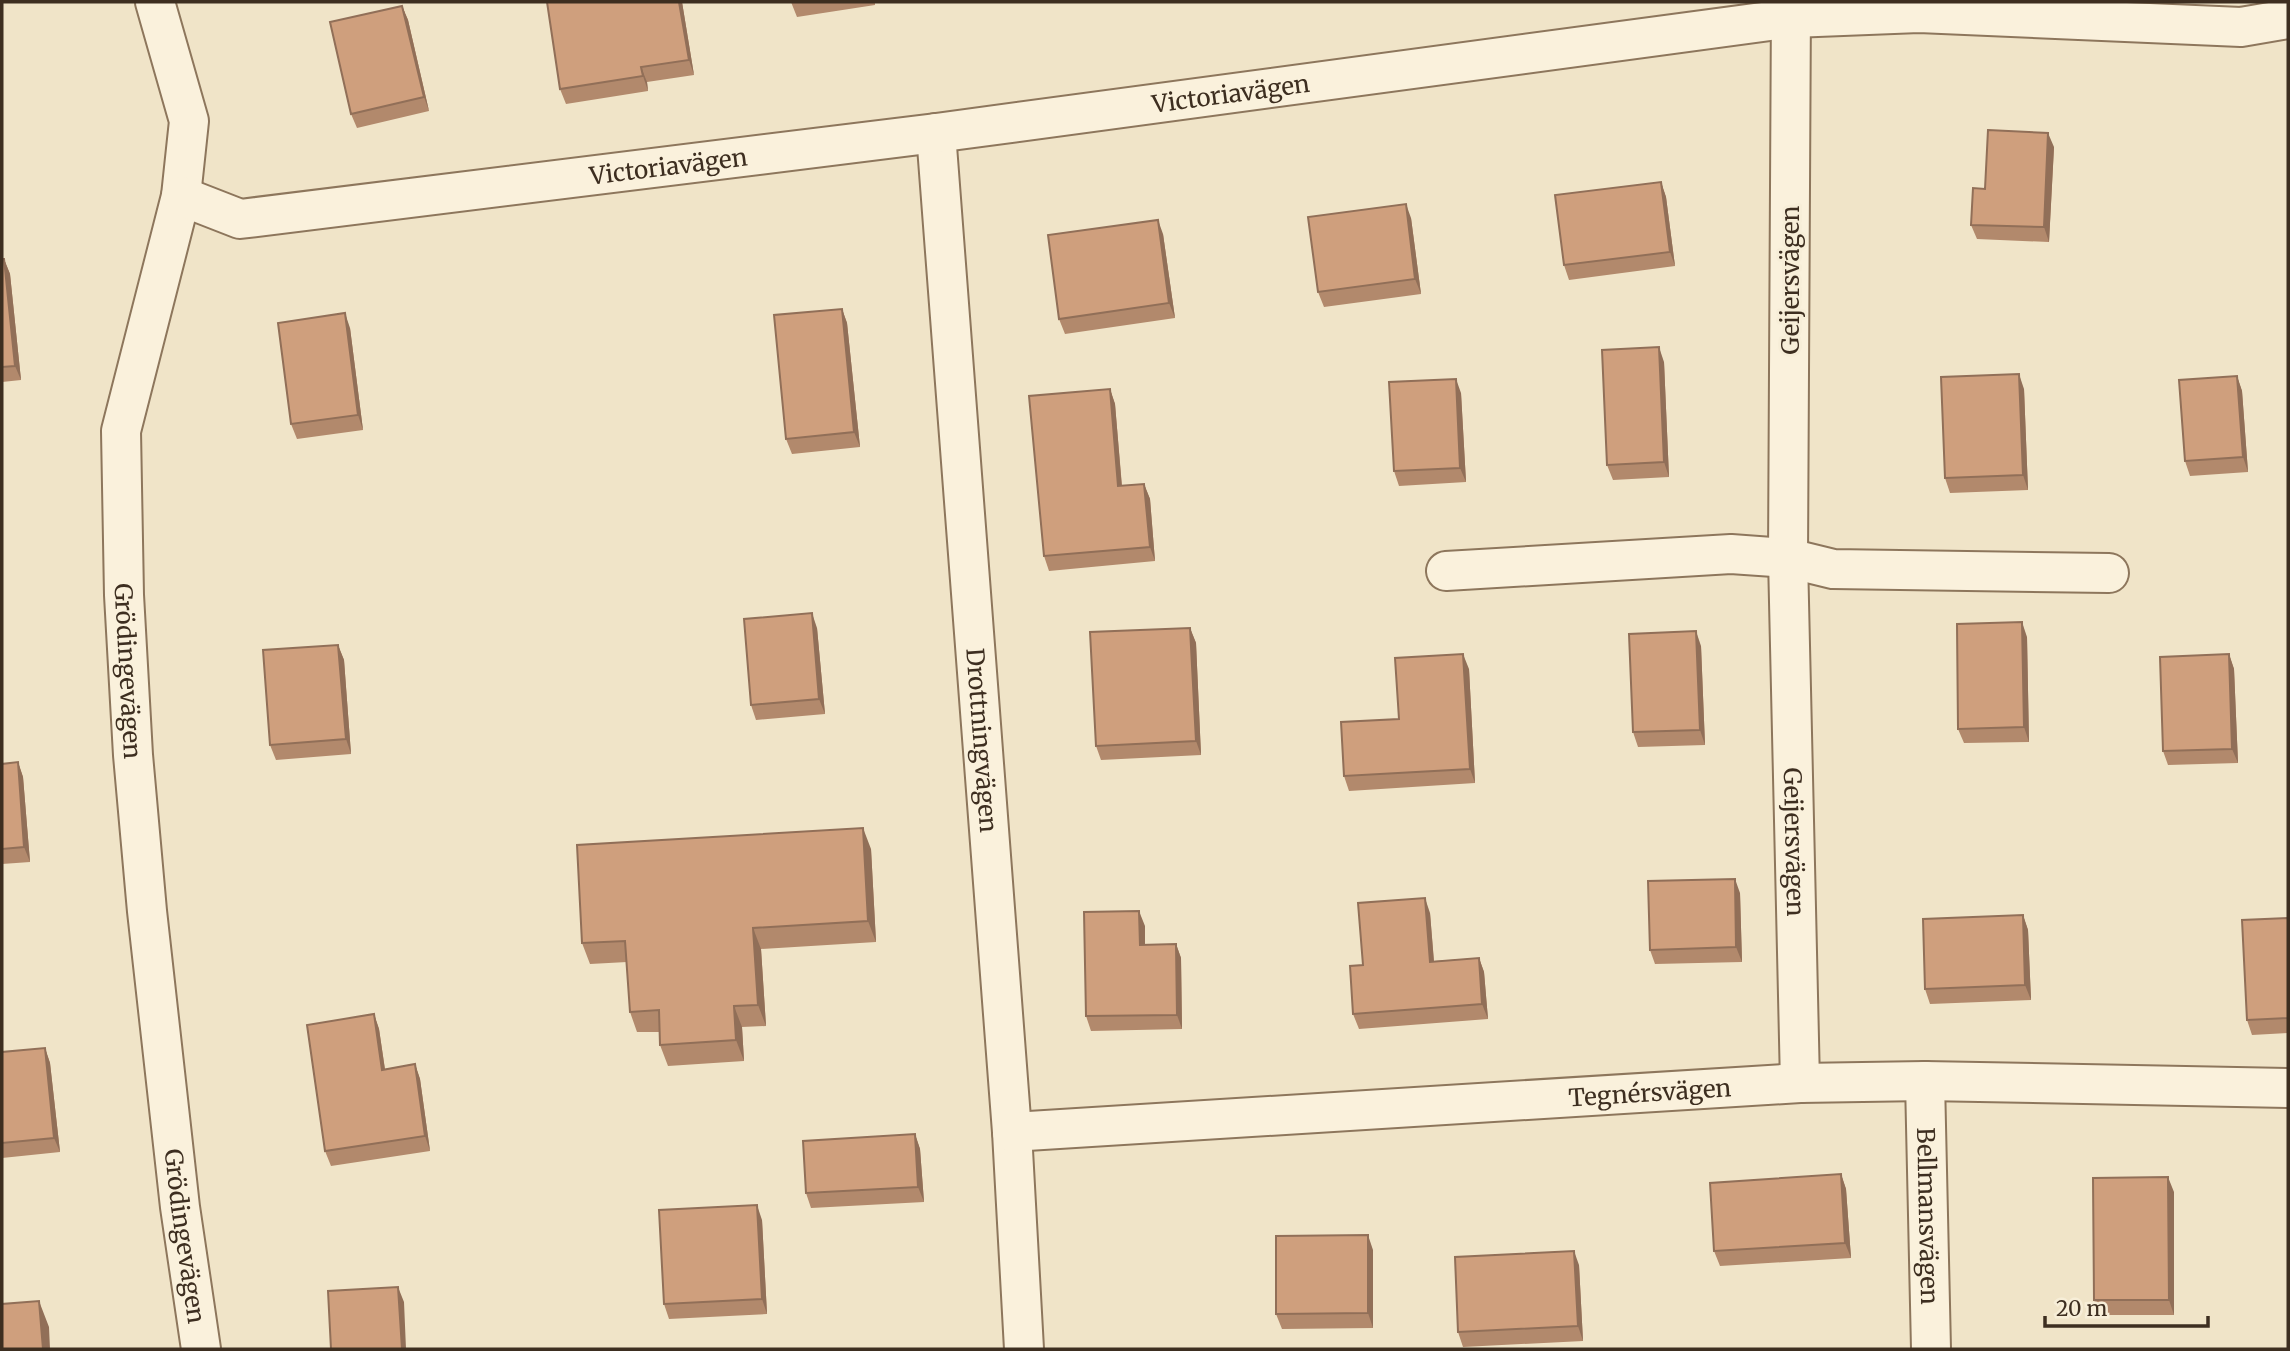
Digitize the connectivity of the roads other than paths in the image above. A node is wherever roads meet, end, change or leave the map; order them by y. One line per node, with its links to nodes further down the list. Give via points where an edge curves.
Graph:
1 (155, 2): 5 (street, Grödingevägen, via 189,121)
2 (1791, 10): 3 (street, Victoriavägen, via 2241,27); 4 (street, Victoriavägen); 6 (street, Geijersvägen)
3 (2288, 19)
4 (936, 133): 5 (street, Victoriavägen, via 240,219); 12 (street, Drottningvägen)
5 (181, 196): 13 (street, Grödingevägen, via 121,431 133,755 146,911)
6 (1788, 558): 7 (street, via 1731,554); 8 (street, via 1833,569); 10 (street, Geijersvägen)
7 (1446, 571)
8 (2109, 573)
9 (1925, 1081): 10 (street, Tegnérsvägen); 11 (street, Tegnérsvägen); 15 (street, Bellmansvägen)
10 (1800, 1083): 12 (street, Tegnérsvägen)
11 (2288, 1088)
12 (1012, 1132): 14 (street, Drottningvägen)
13 (201, 1349)
14 (1024, 1349)
15 (1931, 1349)

